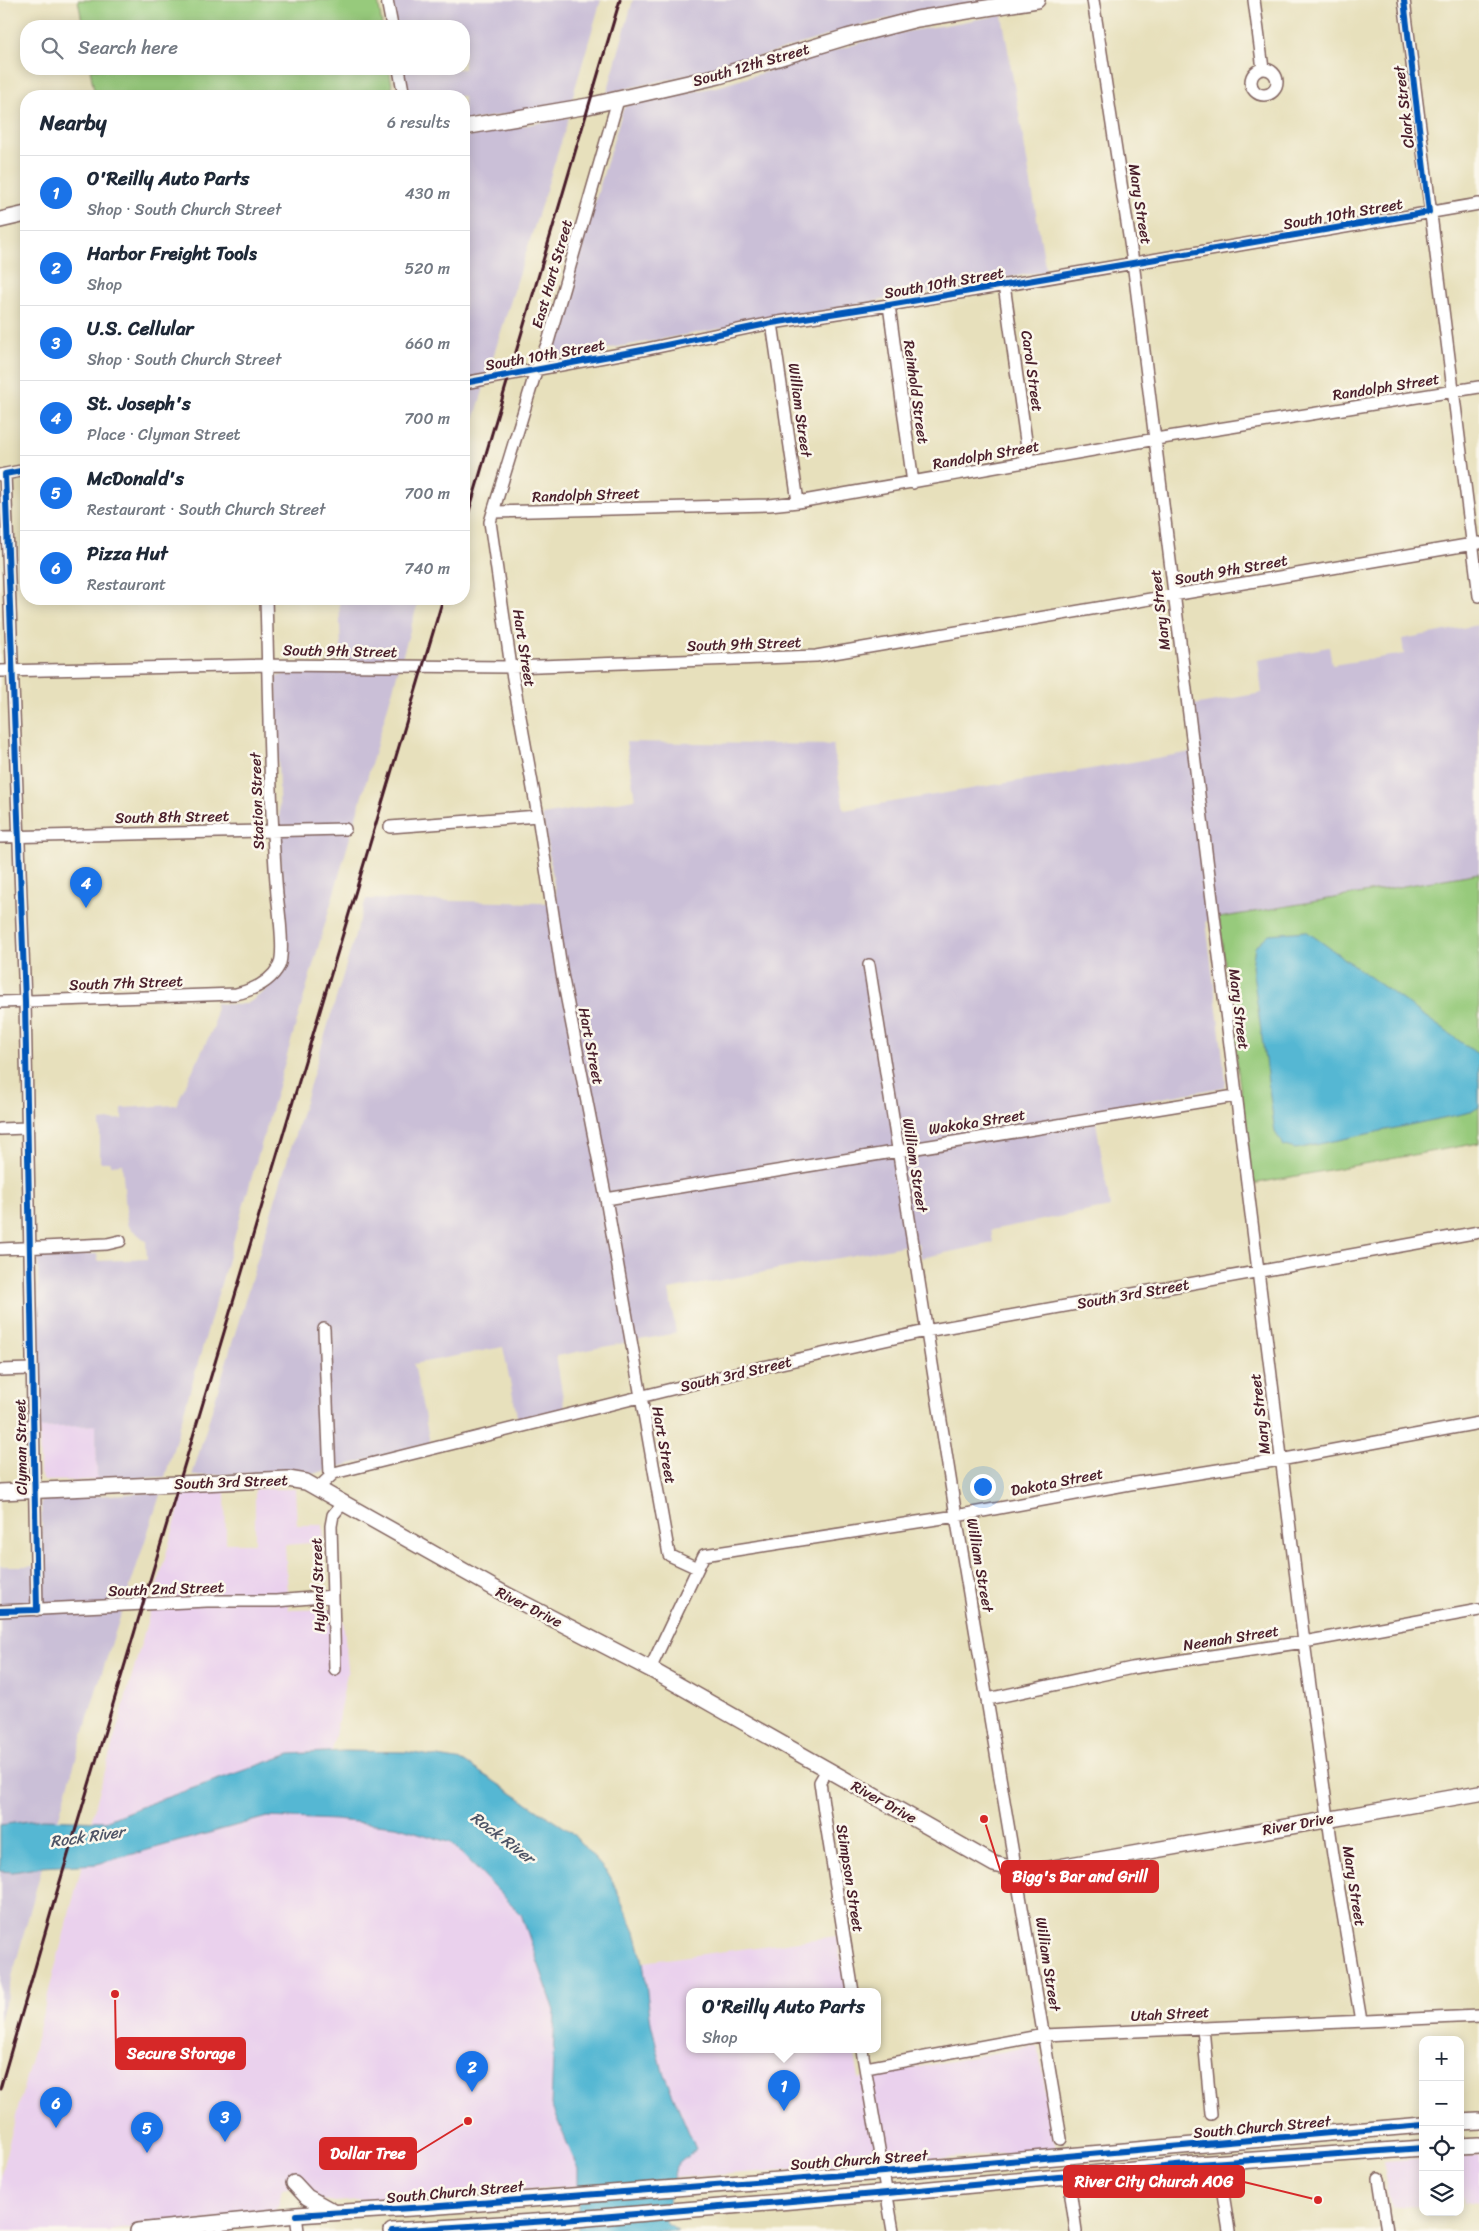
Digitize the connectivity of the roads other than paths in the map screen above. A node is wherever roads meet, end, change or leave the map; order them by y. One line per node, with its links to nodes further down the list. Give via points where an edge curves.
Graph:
1 (387, 0): 6 (street)
2 (1037, 0): 10 (main road, South 12th Street, via 885,26 719,76)
3 (1093, 0): 16 (street, Mary Street)
4 (1254, 0): 7 (street)
5 (1404, 0): 13 (street, Clark Street)
6 (391, 20)
7 (1263, 69)
8 (401, 75): 9 (street)
9 (403, 90)
10 (618, 100): 11 (main road, South 12th Street); 20 (street, East Hart Street, via 548,342)
11 (470, 126)
12 (1479, 204): 13 (street, South 10th Street)
13 (1429, 212): 16 (street, South 10th Street); 23 (street, Clark Street)
14 (20, 215): 15 (main road)
15 (0, 220)
16 (1133, 262): 17 (street, South 10th Street); 24 (street, Mary Street)
17 (1004, 285): 18 (street, South 10th Street); 25 (street, Carol Street)
18 (889, 305): 19 (street, South 10th Street); 28 (street, Reinhold Street)
19 (772, 322): 20 (street, South 10th Street); 29 (street, William Street)
20 (536, 370): 21 (street, South 10th Street); 30 (street, East Hart Street)
21 (470, 382)
22 (1479, 387): 23 (street, Randolph Street)
23 (1452, 392): 24 (street, Randolph Street); 31 (street, Clark Street)
24 (1156, 439): 25 (street, Randolph Street); 32 (street, Mary Street)
25 (1029, 462): 28 (street, Randolph Street)
26 (20, 471): 27 (street)
27 (2, 475): 38 (street, Clyman Street)
28 (913, 483): 29 (street, Randolph Street)
29 (798, 502): 30 (street, Randolph Street)
30 (494, 512): 36 (street, Hart Street, via 490,522)
31 (1476, 544): 32 (street, South 9th Street); 33 (street, Clark Street)
32 (1173, 595): 36 (street, South 9th Street, via 816,656); 49 (street, Mary Street)
33 (1479, 596)
34 (266, 605): 35 (street, Station Street)
35 (268, 666): 36 (street, South 9th Street); 38 (street, South 9th Street); 42 (street, Station Street)
36 (511, 666): 39 (street, Hart Street)
37 (0, 671): 38 (street, South 9th Street)
38 (13, 671): 43 (street, Clyman Street)
39 (538, 816): 40 (street); 53 (street, Hart Street, via 562,974)
40 (390, 827)
41 (344, 829): 42 (street, South 8th Street)
42 (272, 830): 43 (street, South 8th Street); 46 (street, Station Street, via 280,965 270,979)
43 (18, 836): 44 (street, South 8th Street); 48 (street, Clyman Street)
44 (0, 837)
45 (869, 965): 52 (street, William Street)
46 (253, 991): 48 (street, South 7th Street, via 224,996)
47 (0, 1002): 48 (street, South 7th Street)
48 (25, 1002): 50 (street, Clyman Street)
49 (1235, 1096): 52 (street, Wakoka Street); 58 (street, Mary Street)
50 (26, 1128): 51 (street); 56 (street, Clyman Street)
51 (0, 1129)
52 (898, 1150): 53 (street, Wakoka Street); 60 (street, William Street)
53 (606, 1199): 63 (street, Hart Street)
54 (1479, 1232): 58 (street, South 3rd Street)
55 (120, 1241): 56 (street)
56 (29, 1248): 57 (street); 61 (street, Clyman Street)
57 (0, 1249)
58 (1258, 1273): 60 (street, South 3rd Street); 65 (street, Mary Street)
59 (324, 1329): 66 (street)
60 (926, 1331): 63 (street, South 3rd Street); 71 (street, William Street)
61 (31, 1369): 62 (street); 68 (street, Clyman Street)
62 (0, 1370)
63 (640, 1396): 66 (street, South 3rd Street); 72 (street, Hart Street, via 669,1555)
64 (1479, 1423): 65 (street, Dakota Street)
65 (1280, 1460): 71 (street, Dakota Street); 77 (street, Mary Street)
66 (330, 1475): 67 (street)
67 (317, 1489): 68 (main road, South 3rd Street, via 306,1482 288,1479); 70 (main road, South 3rd Street)
68 (34, 1491): 69 (main road, South 3rd Street); 74 (street, Clyman Street)
69 (0, 1492)
70 (342, 1504): 73 (street, Hyland Street, via 333,1515 331,1526); 79 (main road, River Drive)
71 (956, 1516): 72 (street, Dakota Street, via 704,1555); 80 (street, William Street)
72 (697, 1568): 79 (street, Dakota Street)
73 (333, 1596): 74 (street, South 2nd Street); 78 (street, Hyland Street)
74 (37, 1610): 76 (street, South 2nd Street)
75 (1479, 1610): 77 (street, Neenah Street)
76 (0, 1611)
77 (1304, 1642): 80 (street, Neenah Street, via 1132,1668); 83 (street, Mary Street)
78 (335, 1669)
79 (650, 1669): 81 (main road, River Drive)
80 (988, 1699): 84 (street, William Street)
81 (827, 1770): 84 (main road, River Drive, via 994,1864); 85 (street, Stimpson Street, via 820,1782)
82 (1479, 1793): 83 (main road, River Drive)
83 (1329, 1819): 84 (main road, River Drive, via 1042,1870); 87 (street, Mary Street)
84 (1017, 1870): 89 (street, William Street)
85 (852, 1988)
86 (1479, 2016): 87 (street, Utah Street)
87 (1361, 2020): 88 (street, Utah Street)
88 (1203, 2028): 89 (street, Utah Street); 92 (street)
89 (1044, 2035): 91 (street, Utah Street); 96 (street, William Street)
90 (863, 2053): 91 (street)
91 (866, 2068): 100 (street)
92 (1211, 2114)
93 (1479, 2121): 94 (main road)
94 (1464, 2122)
95 (1419, 2125): 100 (main road, South Church Street)
96 (1061, 2139)
97 (1479, 2144): 98 (main road)
98 (1464, 2146)
99 (1419, 2148): 104 (main road, South Church Street, via 1197,2164)
100 (883, 2172): 104 (street); 106 (main road, South Church Street)
101 (1380, 2178): 114 (street)
102 (1221, 2181): 113 (street)
103 (294, 2183): 106 (main road, via 307,2197)
104 (886, 2193): 110 (main road, South Church Street); 111 (street)
105 (1071, 2196): 112 (street)
106 (335, 2213): 107 (main road, South Church Street)
107 (296, 2215): 108 (main road, South Church Street); 109 (street)
108 (138, 2231)
109 (298, 2231)
110 (392, 2231)
111 (893, 2231)
112 (1076, 2231)
113 (1230, 2231)
114 (1387, 2231)

